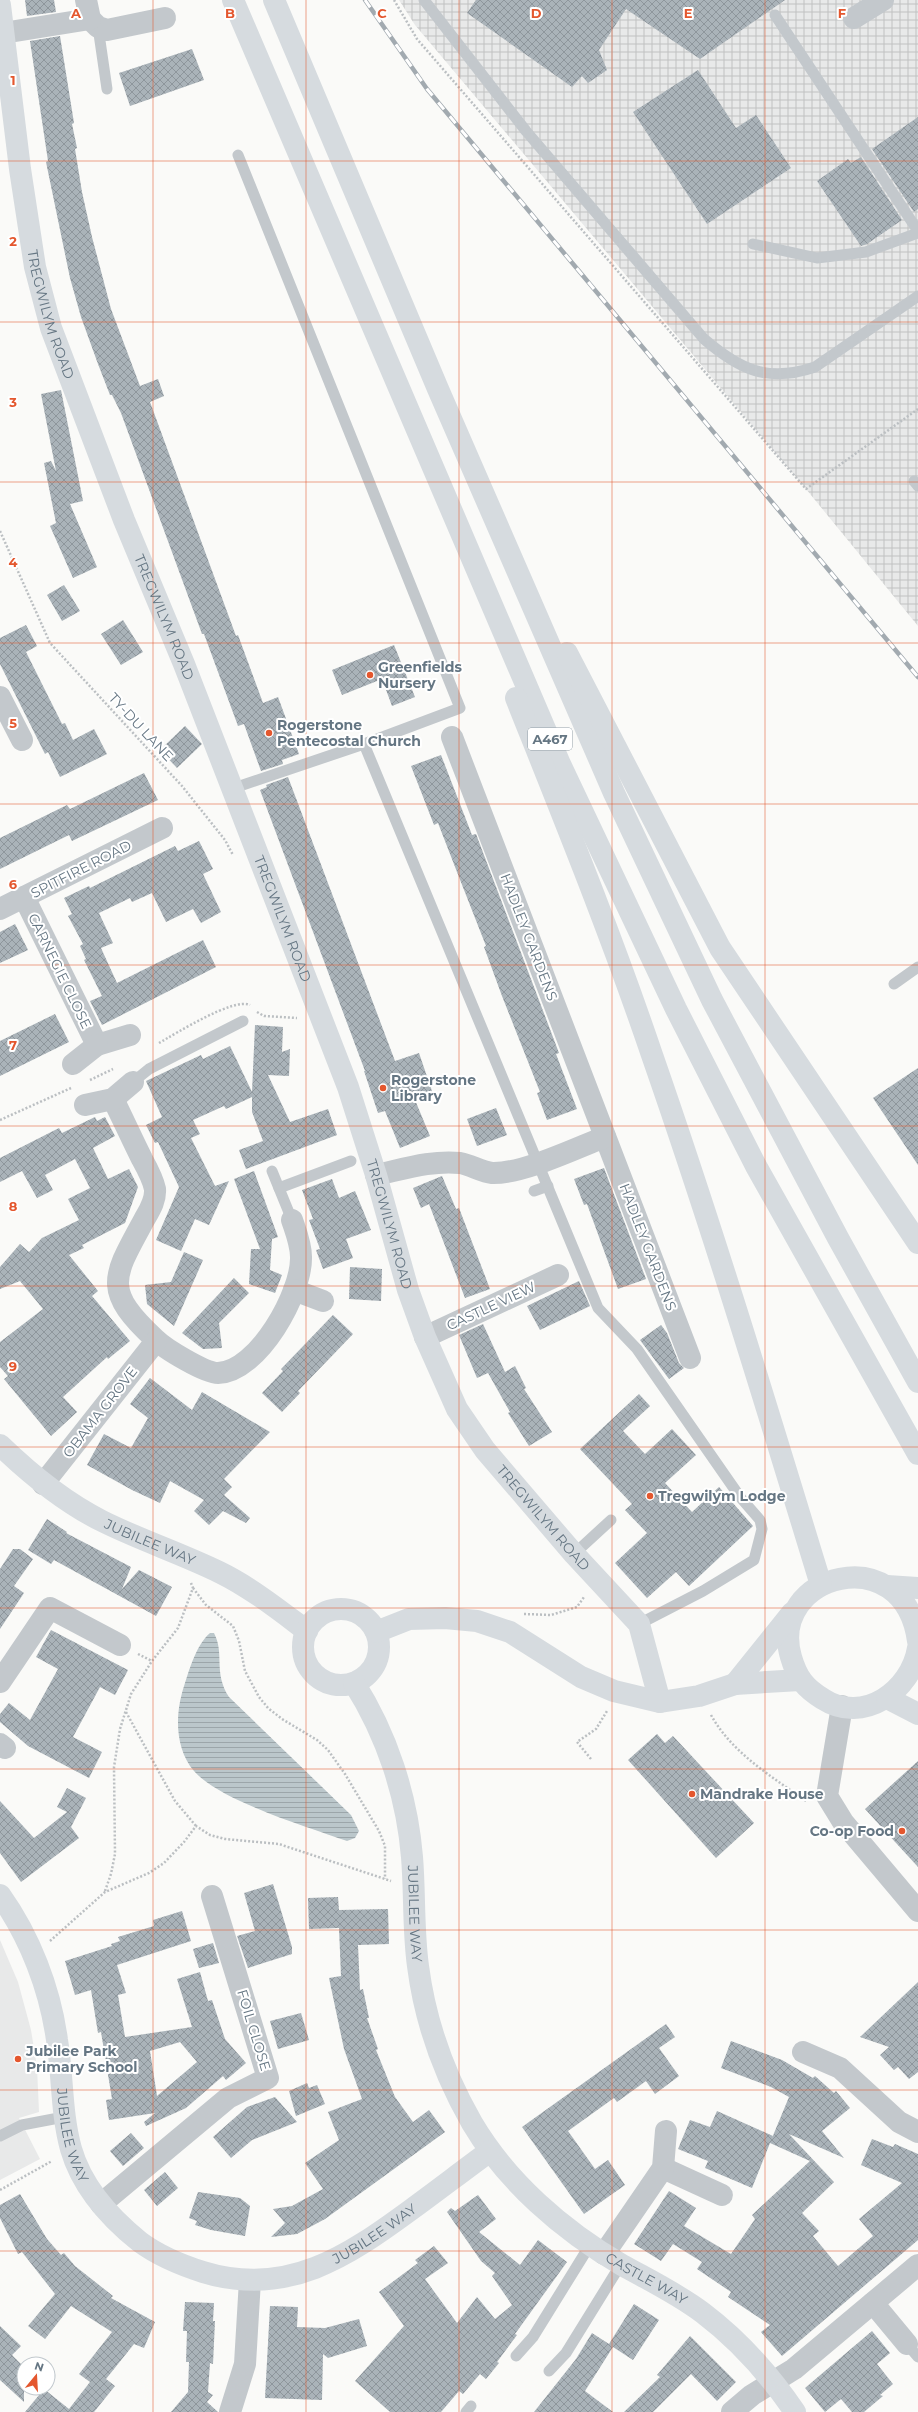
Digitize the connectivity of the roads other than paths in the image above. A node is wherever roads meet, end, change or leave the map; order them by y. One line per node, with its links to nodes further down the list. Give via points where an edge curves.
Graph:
1 (233, 0): 15 (main road, A467)
2 (274, 0): 17 (main road, A467)
3 (424, 0): 16 (lane, via 526,130 704,339 720,353 758,373 798,373 815,367)
4 (883, 0): 9 (street)
5 (0, 5): 10 (main road, TREGWILYM ROAD)
6 (91, 15): 8 (street, via 107,30); 10 (street); 11 (lane)
7 (775, 15): 13 (lane)
8 (165, 18)
9 (854, 18)
10 (3, 33): 22 (main road, TREGWILYM ROAD, via 35,267 51,328 121,513 184,664)
11 (107, 89)
12 (238, 155): 21 (lane, via 460,708)
13 (918, 232): 14 (lane, via 866,252 817,258)
14 (753, 244)
15 (350, 273): 53 (main road, A467, via 560,764 676,1009 756,1166); 57 (main road, via 594,895 652,1052 706,1214)
16 (918, 296)
17 (485, 494): 44 (main road, via 720,948); 51 (main road, A467, via 614,793 712,1000 838,1238)
18 (2, 706): 20 (street)
19 (452, 737): 35 (street, HADLEY GARDENS)
20 (22, 740)
21 (364, 744): 22 (lane); 37 (lane)
22 (231, 788): 39 (main road, TREGWILYM ROAD, via 348,1087)
23 (162, 828): 24 (street, SPITFIRE ROAD)
24 (24, 897): 25 (street, SPITFIRE ROAD); 30 (street, CARNEGIE CLOSE)
25 (0, 909)
26 (918, 967): 27 (lane)
27 (894, 984)
28 (243, 1021): 32 (lane, via 149,1069)
29 (130, 1035): 30 (street, CARNEGIE CLOSE)
30 (97, 1045): 31 (street, CARNEGIE CLOSE)
31 (73, 1064)
32 (133, 1082): 33 (street)
33 (113, 1099): 34 (street); 49 (street, via 155,1190 151,1208 121,1262 117,1284 126,1307)
34 (84, 1105)
35 (605, 1137): 37 (street); 50 (street, HADLEY GARDENS)
36 (351, 1161): 41 (lane)
37 (538, 1163): 39 (street, via 492,1173 461,1163 433,1163); 40 (lane)
38 (272, 1171): 41 (lane)
39 (376, 1175): 48 (main road, TREGWILYM ROAD, via 408,1290)
40 (548, 1186): 42 (lane); 61 (lane, via 598,1308 637,1349 740,1497 760,1520 762,1529 754,1560 703,1591)
41 (279, 1188): 43 (lane)
42 (534, 1191)
43 (292, 1220): 46 (street, via 300,1243 301,1258)
44 (918, 1243)
45 (558, 1275): 48 (street, CASTLE VIEW)
46 (294, 1290): 47 (street); 49 (street, via 288,1306 269,1335 240,1366 229,1371 217,1373 205,1370)
47 (323, 1301)
48 (425, 1337): 56 (main road, TREGWILYM ROAD, via 457,1409 524,1497)
49 (156, 1341): 54 (street, OBAMA GROVE)
50 (690, 1358)
51 (918, 1382)
52 (0, 1445): 54 (main road, JUBILEE WAY)
53 (918, 1454)
54 (43, 1484): 62 (main road, JUBILEE WAY, via 100,1520 220,1572 265,1600)
55 (611, 1520): 56 (lane)
56 (574, 1554): 61 (main road, TREGWILYM ROAD)
57 (821, 1585): 58 (main road, via 846,1577 869,1578); 60 (main road)
58 (887, 1586): 59 (main road); 65 (main road, via 904,1601 915,1622)
59 (918, 1588)
60 (803, 1600): 66 (main road, via 792,1618 788,1646); 69 (main road)
61 (639, 1624): 71 (main road, TREGWILYM ROAD)
62 (307, 1631): 63 (main road, via 315,1619 328,1611 342,1609 356,1612 368,1620); 68 (main road, via 303,1645 305,1660 313,1672 325,1682 339,1685)
63 (376, 1632): 68 (main road, via 379,1648 376,1662 367,1675); 71 (main road, via 409,1620 445,1618 477,1621 510,1632 581,1677 614,1691)
64 (120, 1645): 67 (street, via 50,1608)
65 (918, 1651): 70 (main road, via 907,1679)
66 (800, 1680): 69 (main road); 72 (main road, via 809,1691 829,1703)
67 (0, 1682)
68 (354, 1683): 82 (main road, JUBILEE WAY, via 382,1734 402,1797 412,1857 417,1964 428,2019 459,2099)
69 (735, 1684): 71 (main road, via 699,1696)
70 (887, 1698): 72 (main road, via 862,1707); 73 (main road)
71 (660, 1702)
72 (842, 1706): 76 (street, via 827,1796 843,1822)
73 (918, 1714)
74 (0, 1895): 78 (main road, JUBILEE WAY, via 20,1928 46,1990 57,2040)
75 (212, 1896): 85 (street, FOIL CLOSE, via 268,2078 228,2098)
76 (918, 1911)
77 (803, 2052): 80 (street, via 840,2068 898,2122)
78 (64, 2117): 81 (lane, via 22,2125); 85 (main road, JUBILEE WAY, via 72,2151 85,2180)
79 (666, 2131): 83 (street)
80 (918, 2132)
81 (0, 2136)
82 (490, 2151): 86 (main road, CASTLE WAY, via 541,2206); 88 (main road, JUBILEE WAY, via 368,2242 341,2258 296,2274)
83 (663, 2168): 84 (street); 86 (street)
84 (722, 2195)
85 (101, 2204): 88 (main road, JUBILEE WAY, via 123,2228 150,2249 181,2265 215,2276)
86 (605, 2255): 91 (lane); 92 (lane, via 566,2353); 93 (main road, CASTLE WAY, via 672,2292 702,2312 730,2335)
87 (918, 2265): 89 (street)
88 (250, 2280): 94 (street, via 245,2364)
89 (873, 2303): 90 (street); 93 (street, via 794,2369)
90 (913, 2350)
91 (516, 2356)
92 (549, 2372)
93 (774, 2382): 95 (street, via 752,2395); 96 (main road, CASTLE WAY)
94 (230, 2412)
95 (732, 2412)
96 (795, 2412)

